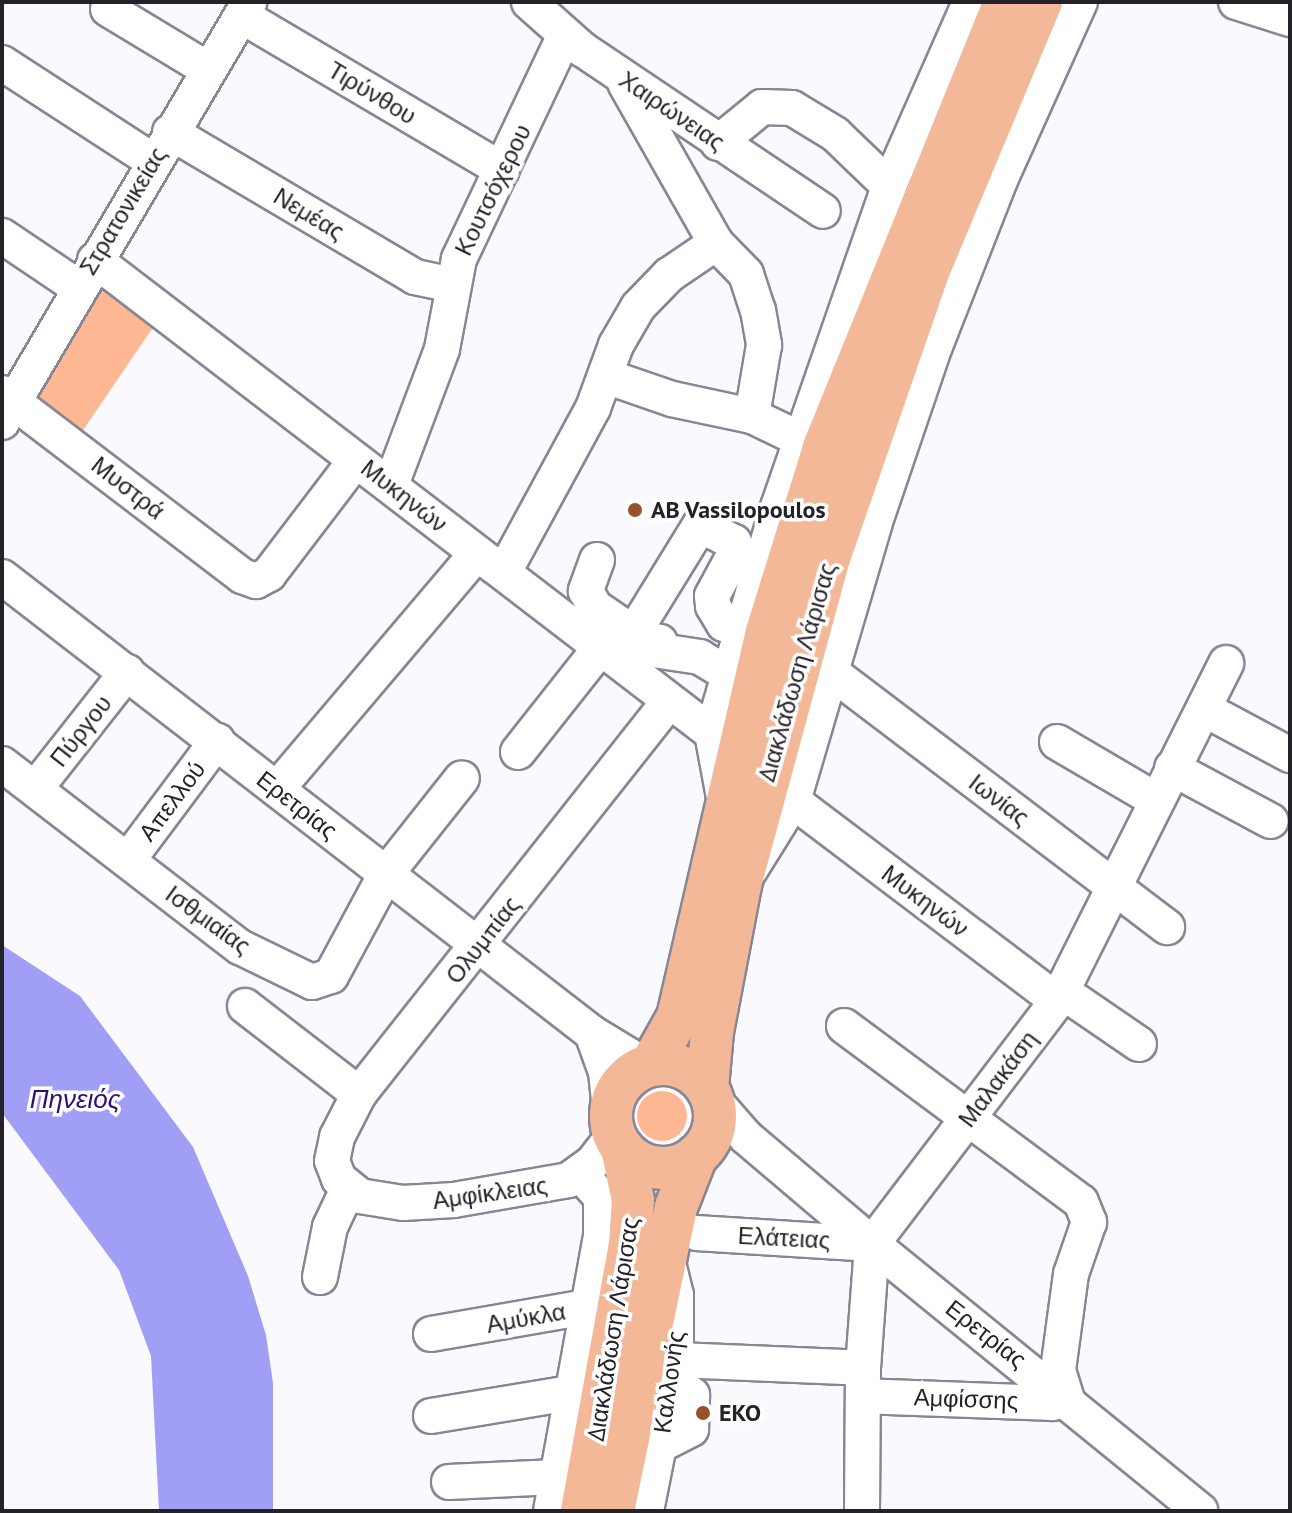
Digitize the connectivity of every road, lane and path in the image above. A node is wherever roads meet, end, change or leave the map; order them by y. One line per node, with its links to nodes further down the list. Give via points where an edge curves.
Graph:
1 (529, 2): 10 (street, Χαιρώνειας)
2 (970, 2): 17 (street)
3 (1005, 2): 53 (main road, Διακλάδωση Λάρισας, via 825,445 767,632)
4 (1041, 2): 57 (main road, Διακλάδωση Λάρισας, via 928,272 859,463 793,679)
5 (1080, 2): 37 (street, via 1000,180 935,346)
6 (1236, 2): 9 (street)
7 (108, 9): 12 (street)
8 (246, 9): 12 (street, Στρατονικείας); 16 (street, Τιρύνθου)
9 (1290, 19)
10 (565, 35): 13 (street, Χαιρώνειας); 16 (street, Κουτσόχερου)
11 (2, 63): 15 (street, Νεμέας)
12 (209, 70): 15 (street, Στρατονικείας)
13 (621, 77): 14 (street, Χαιρώνειας); 20 (street)
14 (718, 143): 17 (street, via 762,107 792,108 835,134); 18 (street, Χαιρώνειας)
15 (162, 146): 21 (street, Στρατονικείας); 22 (street, Νεμέας, via 415,277)
16 (502, 170): 22 (street, Κουτσόχερου, via 465,245)
17 (889, 186): 26 (street)
18 (823, 211)
19 (2, 236): 21 (street, Μυκηνών)
20 (716, 243): 23 (street, via 669,275 638,307 616,345); 25 (street, via 746,274 758,310 764,345)
21 (87, 273): 24 (street, Στρατονικείας); 27 (street, Μυκηνών)
22 (452, 285): 28 (street, Κουτσόχερου, via 442,349)
23 (608, 377): 25 (street, via 672,399); 30 (street)
24 (6, 405): 27 (street, Μυστρά, via 256,581 269,574)
25 (752, 416): 26 (street)
26 (800, 439): 32 (street)
27 (356, 460): 28 (street, Μυκηνών)
28 (391, 485): 30 (street, Μυκηνών)
29 (597, 560): 33 (street, via 586,591 595,607)
30 (490, 562): 34 (street, Μυκηνών); 50 (street)
31 (2, 577): 36 (street, Ερετρίας)
32 (732, 627): 33 (street, via 677,644); 33 (street, via 712,596 736,549 734,542 700,525 641,621); 38 (street)
33 (642, 639): 38 (street, via 647,649 700,657)
34 (601, 647): 39 (street, Μυκηνών); 44 (street)
35 (1226, 663): 40 (street, Μαλακάση)
36 (127, 672): 42 (street, Ερετρίας); 49 (street, Πύργου)
37 (831, 672): 52 (street); 58 (street, Ιωνίας)
38 (728, 674): 41 (street)
39 (669, 702): 41 (street, Μυκηνών); 60 (street, Ολυμπίας)
40 (1204, 709): 45 (street); 47 (street, Μαλακάση)
41 (712, 733): 53 (street)
42 (217, 741): 50 (street, Ερετρίας); 55 (street, Απελλού)
43 (1057, 742): 51 (street)
44 (518, 752)
45 (1290, 755)
46 (2, 764): 49 (street, Ισθμιαίας)
47 (1172, 768): 51 (street, Μαλακάση); 54 (street)
48 (462, 778): 56 (street, Ισθμιαίας)
49 (35, 789): 55 (street, Ισθμιαίας)
50 (277, 789): 56 (street, Ερετρίας)
51 (1156, 800): 58 (street, Μαλακάση)
52 (793, 801): 57 (street); 61 (street, Μυκηνών)
53 (725, 805): 66 (main road, Διακλάδωση Λάρισας, via 678,1017)
54 (1271, 821)
55 (128, 860): 56 (street, Ισθμιαίας, via 240,947 312,982 331,976)
56 (386, 874): 60 (street, Ερετρίας)
57 (740, 885): 67 (main road, Διακλάδωση Λάρισας, via 712,1032)
58 (1114, 888): 59 (street, Ιωνίας); 61 (street, Μαλακάση)
59 (1167, 927)
60 (479, 946): 64 (street, Ερετρίας); 68 (street, Ολυμπίας)
61 (1060, 996): 65 (street, Μυκηνών); 69 (street, Μαλακάση)
62 (245, 1006): 68 (street)
63 (844, 1026): 69 (street)
64 (592, 1033): 66 (street, Ερετρίας); 70 (street, via 606,1072)
65 (1139, 1044)
66 (649, 1065): 67 (main road, via 683,1068); 70 (main road, via 622,1083)
67 (710, 1093): 71 (main road, via 714,1126); 72 (street, Ερετρίας)
68 (359, 1094): 74 (street, Ολυμπίας, via 337,1137 332,1161)
69 (968, 1117): 76 (street, Μαλακάση); 83 (street, via 1081,1202 1089,1222 1071,1274 1058,1370)
70 (615, 1131): 71 (main road, via 649,1166 665,1168); 73 (street, Αμφίκλειας); 78 (main road, Διακλάδωση Λάρισας, via 633,1219)
71 (699, 1153): 72 (street, Ερετρίας, via 741,1147); 75 (main road, Διακλάδωση Λάρισας)
72 (770, 1157): 76 (street, Ερετρίας)
73 (580, 1174): 74 (street, Αμφίκλειας, via 532,1189 419,1202 374,1200); 78 (street, via 599,1192 602,1203)
74 (348, 1189): 77 (street, via 330,1227)
75 (681, 1243): 76 (street, Ελάτειας); 80 (street, Καλλoνής); 89 (main road, Διακλάδωση Λάρισας)
76 (872, 1244): 81 (street); 83 (street, Ερετρίας)
77 (320, 1277)
78 (606, 1304): 79 (street, Αμύκλα); 82 (street); 88 (main road, Διακλάδωση Λάρισας)
79 (431, 1334)
80 (674, 1370): 81 (street, Αμφίσσης); 90 (street, Καλλoνής)
81 (863, 1382): 83 (street, Αμφίσσης, via 1052,1403); 91 (street)
82 (570, 1393): 84 (street); 85 (street)
83 (1067, 1399): 92 (street, Ερετρίας)
84 (431, 1416)
85 (556, 1477): 86 (street); 87 (street)
86 (449, 1482)
87 (551, 1511)
88 (582, 1511)
89 (613, 1511)
90 (646, 1511)
91 (862, 1511)
92 (1200, 1511)

